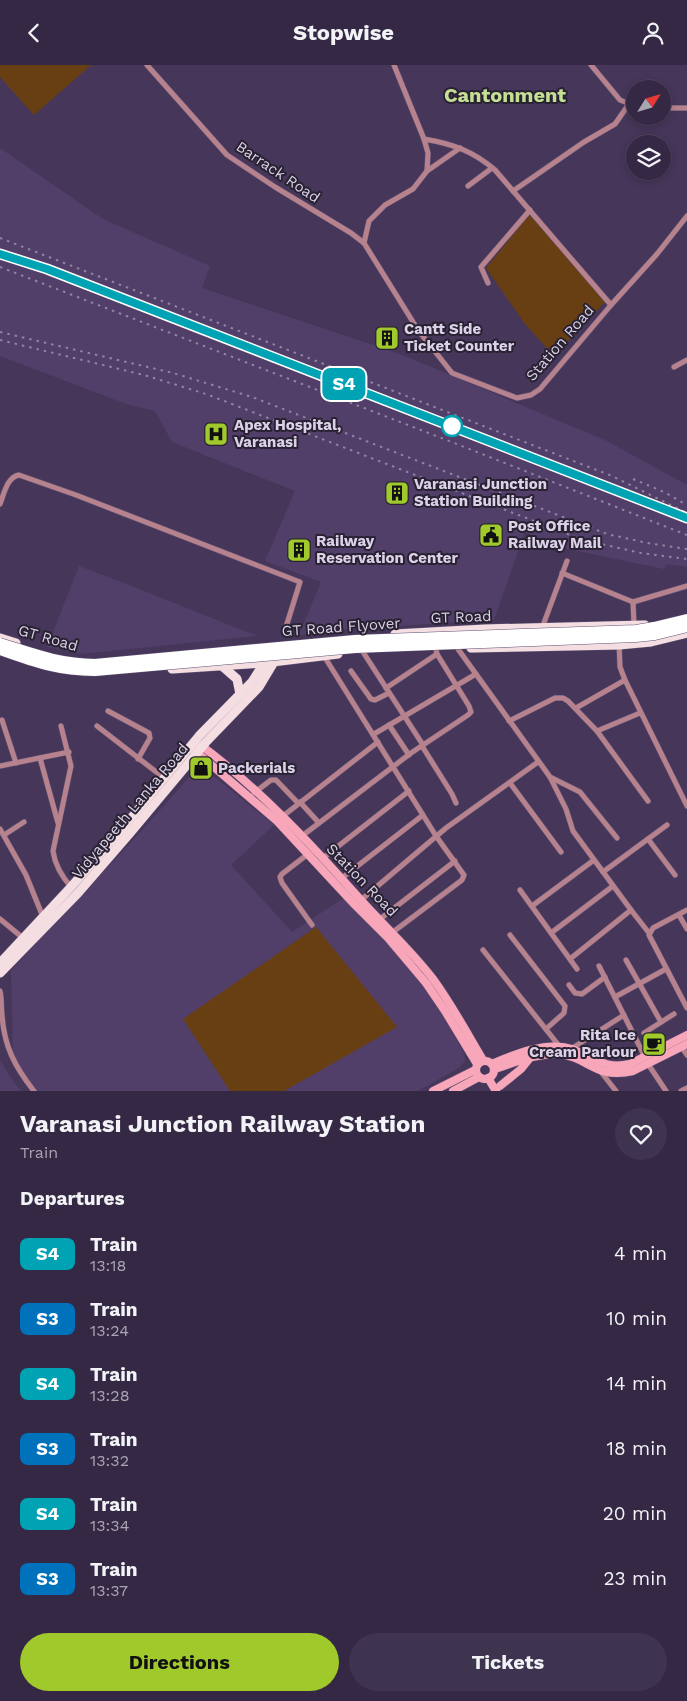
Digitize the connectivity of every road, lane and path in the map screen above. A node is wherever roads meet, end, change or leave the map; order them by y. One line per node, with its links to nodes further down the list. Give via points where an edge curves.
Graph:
1 (147, 65): 16 (street, Barrack Road, via 227,155)
2 (394, 65): 8 (street)
3 (591, 65): 4 (street, via 620,100)
4 (626, 103)
5 (626, 108): 13 (street, via 615,124 584,141)
6 (671, 108): 7 (street)
7 (687, 108)
8 (424, 139): 9 (street); 11 (street, via 428,153)
9 (460, 147): 10 (street, via 483,159); 11 (street)
10 (492, 168): 12 (street); 13 (street)
11 (427, 171): 16 (street, via 413,189 385,205 369,221)
12 (468, 186)
13 (513, 191): 14 (street)
14 (530, 210): 17 (street, via 481,267); 18 (street)
15 (687, 216): 18 (street, Station Road)
16 (364, 243): 18 (street, Station Road, via 418,330 452,373 517,398 540,389)
17 (488, 283)
18 (611, 305)
19 (687, 360): 20 (street)
20 (674, 367)
21 (2, 496): 22 (street); 30 (street, via 10,481 19,475 300,582)
22 (0, 504)
23 (567, 561): 24 (street)
24 (562, 573): 26 (street); 32 (street)
25 (687, 587): 26 (street)
26 (633, 602): 29 (street)
27 (684, 618): 29 (main road, GT Road, via 654,625); 33 (street); 35 (highway, GT Road Flyover, bridge, via 636,629 364,640 95,664 47,659)
28 (617, 625): 29 (main road, GT Road); 32 (main road, GT Road); 36 (street)
29 (634, 625)
30 (286, 627)
31 (687, 627): 38 (highway, GT Road Flyover, bridge, via 636,637 355,648 95,671 45,666)
32 (542, 628): 34 (main road, GT Road, via 412,633 84,662 60,658)
33 (687, 633): 36 (main road, GT Road, via 651,642)
34 (0, 638)
35 (0, 643)
36 (619, 645): 37 (main road, GT Road); 47 (street, via 620,667)
37 (458, 649): 40 (main road, GT Road); 46 (street)
38 (0, 652): 44 (main road, GT Road, via 65,673 94,675)
39 (363, 652): 40 (main road, GT Road); 41 (main road, GT Road); 49 (street)
40 (436, 652): 48 (street); 49 (street)
41 (324, 656): 42 (main road, GT Road); 61 (street)
42 (274, 662): 43 (main road, GT Road); 64 (main road, Vidyapeeth Lanka Road, via 259,687)
43 (264, 663): 44 (main road, GT Road); 50 (main road, Vidyapeeth Lanka Road)
44 (221, 665): 50 (main road, via 237,679)
45 (351, 671): 49 (street, via 372,700)
46 (476, 674): 48 (street); 56 (street)
47 (625, 680): 51 (street); 53 (street)
48 (456, 685): 54 (street); 63 (street, via 471,712)
49 (388, 691): 54 (street)
50 (240, 694): 64 (main road, Vidyapeeth Lanka Road)
51 (576, 708): 56 (street, via 563,698 554,698); 60 (street)
52 (108, 711): 68 (street, via 149,733 150,738)
53 (640, 713): 60 (street); 81 (street)
54 (403, 716): 57 (street); 63 (street)
55 (2, 720): 70 (street)
56 (509, 721): 69 (street)
57 (389, 725): 61 (street); 66 (street)
58 (61, 726): 65 (street)
59 (97, 726): 68 (street)
60 (597, 731): 78 (street)
61 (374, 734): 62 (street)
62 (378, 742): 72 (street); 79 (street)
63 (422, 745): 66 (street); 80 (street)
64 (196, 747): 75 (main road, Vidyapeeth Lanka Road); 77 (street, Station Road)
65 (69, 752): 67 (street); 86 (street, via 71,766)
66 (408, 755): 72 (street)
67 (40, 758): 70 (street); 86 (street)
68 (138, 759): 75 (street)
69 (538, 762): 73 (street); 74 (street)
70 (16, 763): 71 (street)
71 (0, 766)
72 (392, 767): 76 (street); 85 (street)
73 (550, 777): 92 (street, via 580,792); 97 (street, via 573,831)
74 (510, 783): 90 (street); 94 (street)
75 (164, 784): 103 (main road, Vidyapeeth Lanka Road)
76 (409, 791): 82 (street); 96 (street)
77 (253, 794): 79 (street, via 271,780 276,780); 83 (street, Station Road); 95 (street, Station Road)
78 (648, 801)
79 (299, 802): 83 (street); 85 (street)
80 (456, 803)
81 (687, 806)
82 (423, 815): 90 (street); 101 (street)
83 (283, 816): 89 (street, Station Road)
84 (24, 822): 91 (street)
85 (320, 823): 89 (street)
86 (58, 824): 103 (street, via 54,858 63,878)
87 (666, 825): 93 (street)
88 (0, 829): 91 (street)
89 (302, 836): 96 (street, Station Road)
90 (436, 836): 98 (street); 105 (street)
91 (3, 837): 110 (street, via 26,875)
92 (617, 838)
93 (648, 839): 99 (street); 100 (street)
94 (561, 852)
95 (308, 854): 113 (street, via 280,877); 146 (street, Station Road, via 426,983)
96 (322, 858): 101 (street, Station Road)
97 (594, 860): 99 (street); 106 (street)
98 (455, 861): 112 (street); 115 (street, via 464,875 462,880)
99 (602, 872): 102 (street)
100 (675, 875)
101 (342, 878): 105 (street, Station Road)
102 (613, 885): 107 (street); 116 (street)
103 (74, 890): 110 (main road, Vidyapeeth Lanka Road); 127 (main road, Vidyapeeth Lanka Road)
104 (520, 890): 106 (street)
105 (361, 900): 112 (street, Station Road)
106 (532, 906): 116 (street)
107 (631, 910): 117 (street); 121 (street)
108 (687, 910): 109 (street)
109 (679, 915): 114 (street); 117 (street)
110 (43, 918): 119 (main road, Vidyapeeth Lanka Road)
111 (0, 919): 119 (street)
112 (380, 919): 115 (street, Station Road)
113 (312, 925)
114 (687, 929)
115 (393, 932): 146 (street, Station Road, via 452,1007)
116 (551, 933): 121 (street)
117 (649, 933): 126 (street)
118 (510, 935): 137 (street, via 565,1006 564,1013)
119 (23, 938): 123 (main road, Vidyapeeth Lanka Road)
120 (483, 950): 137 (street)
121 (570, 959): 125 (street)
122 (626, 960): 129 (street)
123 (0, 963)
124 (599, 966): 128 (street)
125 (577, 969)
126 (666, 969): 129 (street); 133 (street)
127 (0, 973)
128 (605, 977): 130 (street, via 582,994 575,993); 132 (street)
129 (640, 984): 132 (street); 136 (street)
130 (569, 985)
131 (0, 991): 150 (street, via 9,1052)
132 (616, 997): 135 (street)
133 (687, 1008)
134 (674, 1014): 136 (street)
135 (624, 1015): 142 (street); 145 (street)
136 (661, 1022): 138 (street)
137 (546, 1029): 141 (street)
138 (644, 1033)
139 (687, 1035): 145 (street)
140 (684, 1045): 143 (street); 145 (street)
141 (560, 1047): 142 (street); 146 (street, via 520,1053)
142 (571, 1049): 145 (street, via 614,1067)
143 (687, 1055)
144 (529, 1059): 146 (street); 147 (street, via 559,1054); 149 (street)
145 (647, 1060): 147 (street, via 633,1071); 154 (street)
146 (485, 1070): 149 (street, Station Road); 151 (street); 152 (street)
147 (601, 1072): 153 (street)
148 (687, 1087): 155 (street)
149 (500, 1089)
150 (34, 1091)
151 (433, 1091)
152 (452, 1091)
153 (616, 1091)
154 (666, 1091)
155 (681, 1091)

